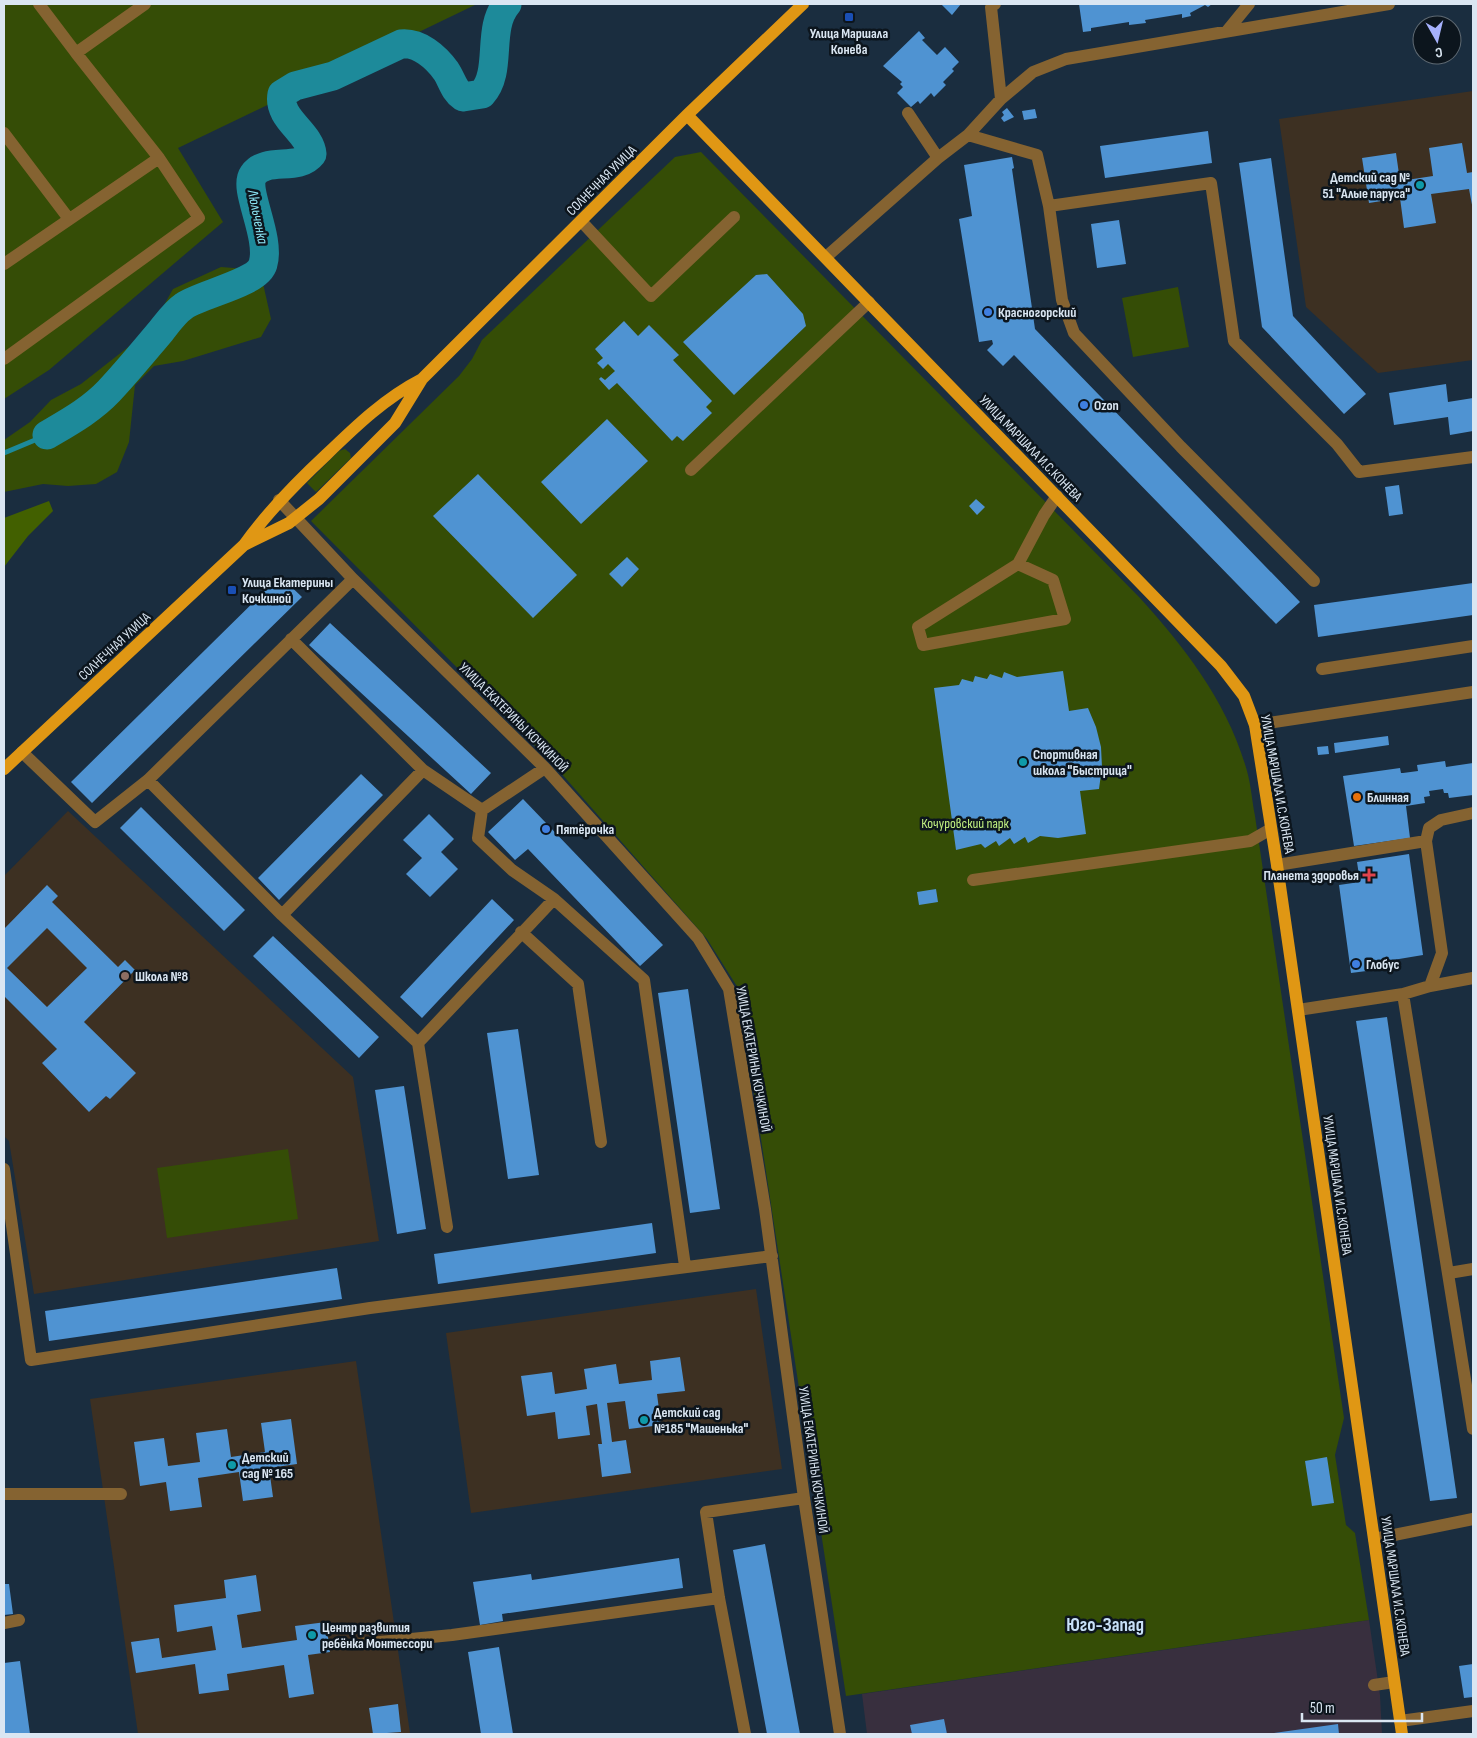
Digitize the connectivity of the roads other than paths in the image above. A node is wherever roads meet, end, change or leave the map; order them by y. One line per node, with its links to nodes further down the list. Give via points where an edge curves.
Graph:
1 (38, 4): 8 (street)
2 (146, 4): 8 (street)
3 (803, 4): 11 (main road, СОЛНЕЧНАЯ УЛИЦА)
4 (995, 4): 9 (street, via 991,7)
5 (1249, 4): 7 (street)
6 (1390, 4): 7 (street)
7 (1226, 31): 9 (street, via 1066,59 1033,72)
8 (76, 53): 14 (street)
9 (1002, 99): 13 (street)
10 (908, 113): 15 (street)
11 (687, 115): 19 (main road, СОЛНЕЧНАЯ УЛИЦА); 20 (main road, УЛИЦА МАРШАЛА И.С.КОНЕВА)
12 (4, 132): 18 (street)
13 (968, 135): 15 (street); 16 (street, via 1037,155)
14 (158, 158): 18 (street); 23 (street, via 199,218)
15 (938, 158): 20 (street)
16 (1049, 206): 25 (street, via 1211,183 1234,341 1337,444 1359,472); 33 (street, via 1062,300 1074,333)
17 (734, 217): 19 (street, via 651,296)
18 (69, 219): 21 (street)
19 (581, 221): 24 (main road, СОЛНЕЧНАЯ УЛИЦА)
20 (826, 257): 22 (main road, УЛИЦА МАРШАЛА И.С.КОНЕВА)
21 (4, 264)
22 (869, 302): 26 (street); 27 (main road, УЛИЦА МАРШАЛА И.С.КОНЕВА)
23 (4, 359)
24 (422, 379): 28 (main road, СОЛНЕЧНАЯ УЛИЦА, via 383,403); 29 (main road, СОЛНЕЧНАЯ УЛИЦА, via 395,423)
25 (1473, 458)
26 (691, 470)
27 (1057, 496): 31 (street); 38 (main road, УЛИЦА МАРШАЛА И.С.КОНЕВА, via 1221,666 1244,696)
28 (279, 500): 29 (street, УЛИЦА ЕКАТЕРИНЫ КОЧКИНОЙ); 30 (main road, СОЛНЕЧНАЯ УЛИЦА)
29 (296, 518): 30 (main road, СОЛНЕЧНАЯ УЛИЦА); 32 (street, УЛИЦА ЕКАТЕРИНЫ КОЧКИНОЙ)
30 (244, 545): 39 (main road, СОЛНЕЧНАЯ УЛИЦА)
31 (1018, 564): 31 (street, via 918,627 923,645 1065,619 1053,580)
32 (353, 579): 34 (street); 40 (street, УЛИЦА ЕКАТЕРИНЫ КОЧКИНОЙ)
33 (1314, 581)
34 (291, 639): 42 (street); 43 (street)
35 (1473, 646): 36 (street)
36 (1322, 669)
37 (1473, 692): 38 (street)
38 (1255, 725): 46 (main road, УЛИЦА МАРШАЛА И.С.КОНЕВА)
39 (22, 752): 41 (main road, СОЛНЕЧНАЯ УЛИЦА); 43 (street, via 95,822)
40 (545, 768): 44 (street); 61 (street, УЛИЦА ЕКАТЕРИНЫ КОЧКИНОЙ, via 698,938 729,989)
41 (4, 769)
42 (422, 770): 44 (street); 51 (street)
43 (148, 780): 51 (street)
44 (482, 810): 50 (street, via 478,838 512,870)
45 (1473, 813): 47 (street, via 1440,820 1429,828)
46 (1271, 829): 48 (main road, УЛИЦА МАРШАЛА И.С.КОНЕВА); 49 (street, via 1250,841)
47 (1426, 841): 48 (street); 54 (street, via 1442,952)
48 (1277, 865): 56 (main road, УЛИЦА МАРШАЛА И.С.КОНЕВА)
49 (973, 880)
50 (554, 899): 52 (street); 62 (street, via 644,980)
51 (282, 915): 57 (street)
52 (521, 932): 57 (street); 58 (street, via 578,984)
53 (1473, 978): 54 (street)
54 (1430, 986): 55 (street)
55 (1403, 994): 56 (street); 64 (street)
56 (1298, 1010): 70 (main road, УЛИЦА МАРШАЛА И.С.КОНЕВА)
57 (418, 1043): 60 (street)
58 (601, 1142)
59 (4, 1169): 62 (street, via 31,1360 370,1308)
60 (448, 1227)
61 (772, 1256): 62 (street); 68 (street, УЛИЦА ЕКАТЕРИНЫ КОЧКИНОЙ)
62 (684, 1266)
63 (1473, 1269): 64 (street)
64 (1449, 1273): 65 (street)
65 (1473, 1429)
66 (4, 1494): 67 (street)
67 (121, 1494)
68 (804, 1498): 71 (street, via 706,1512); 80 (street, УЛИЦА ЕКАТЕРИНЫ КОЧКИНОЙ)
69 (1473, 1519): 70 (street)
70 (1374, 1538): 75 (main road, УЛИЦА МАРШАЛА И.С.КОНЕВА)
71 (719, 1598): 74 (street, via 487,1631); 79 (street)
72 (19, 1620): 73 (street)
73 (4, 1623)
74 (360, 1644)
75 (1394, 1682): 76 (street); 78 (main road, УЛИЦА МАРШАЛА И.С.КОНЕВА)
76 (1374, 1685)
77 (1473, 1711): 78 (street)
78 (1401, 1728)
79 (745, 1734)
80 (840, 1734)

